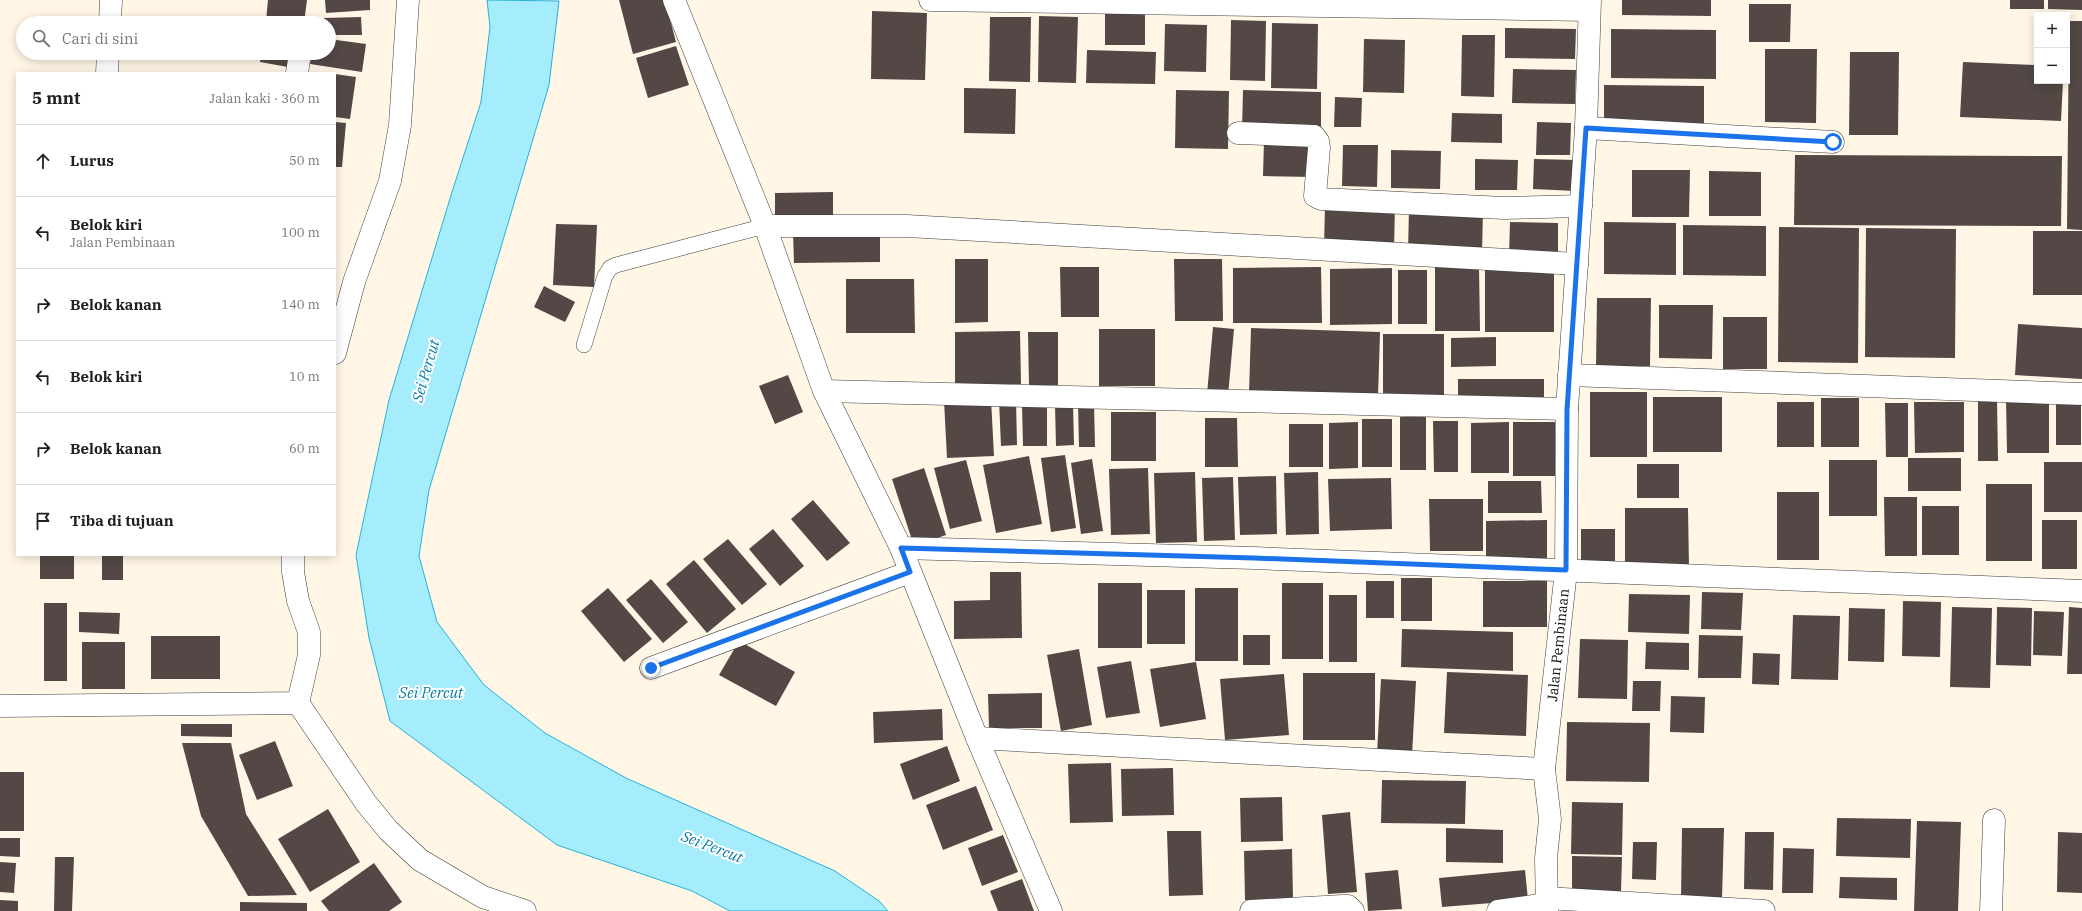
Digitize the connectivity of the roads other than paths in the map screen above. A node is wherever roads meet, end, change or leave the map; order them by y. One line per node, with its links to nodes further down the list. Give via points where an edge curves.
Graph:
1 (111, 0): 6 (street)
2 (408, 0): 18 (street, via 400,125 390,181 354,282)
3 (674, 0): 15 (street)
4 (930, 0): 5 (street)
5 (1590, 5): 11 (street, Jalan Pembinaan)
6 (110, 16)
7 (108, 60): 9 (street)
8 (299, 60): 10 (street)
9 (107, 72)
10 (297, 72)
11 (1586, 128): 13 (street); 14 (street, Jalan Pembinaan)
12 (1238, 132): 14 (street, via 1314,136 1319,148 1315,196 1321,199 1504,208)
13 (1833, 142)
14 (1581, 206): 16 (street, Jalan Pembinaan)
15 (765, 226): 16 (street, via 907,226); 17 (lane, via 610,268 605,276); 20 (street)
16 (1577, 264): 19 (street, Jalan Pembinaan)
17 (584, 345)
18 (336, 349)
19 (1569, 375): 21 (street); 22 (street, Jalan Pembinaan)
20 (824, 391): 22 (street); 23 (street)
21 (2082, 394)
22 (1567, 410): 25 (street, Jalan Pembinaan)
23 (901, 548): 25 (street); 26 (street)
24 (293, 556): 29 (street, via 292,572 298,601 309,632 308,655)
25 (1566, 570): 27 (street); 32 (street, Jalan Pembinaan)
26 (910, 572): 28 (street); 31 (street)
27 (2082, 591)
28 (651, 668)
29 (298, 703): 30 (street); 34 (street, via 366,803 388,830 420,860)
30 (0, 706)
31 (977, 738): 32 (street); 37 (street)
32 (1544, 770): 35 (street, Jalan Pembinaan, via 1550,819 1546,858)
33 (1994, 820): 42 (street)
34 (479, 904): 36 (street)
35 (1547, 904): 40 (street); 41 (street)
36 (525, 911)
37 (1052, 911)
38 (1251, 911): 39 (street, via 1343,906 1348,906)
39 (1353, 911)
40 (1498, 911)
41 (1764, 911)
42 (1991, 911)

